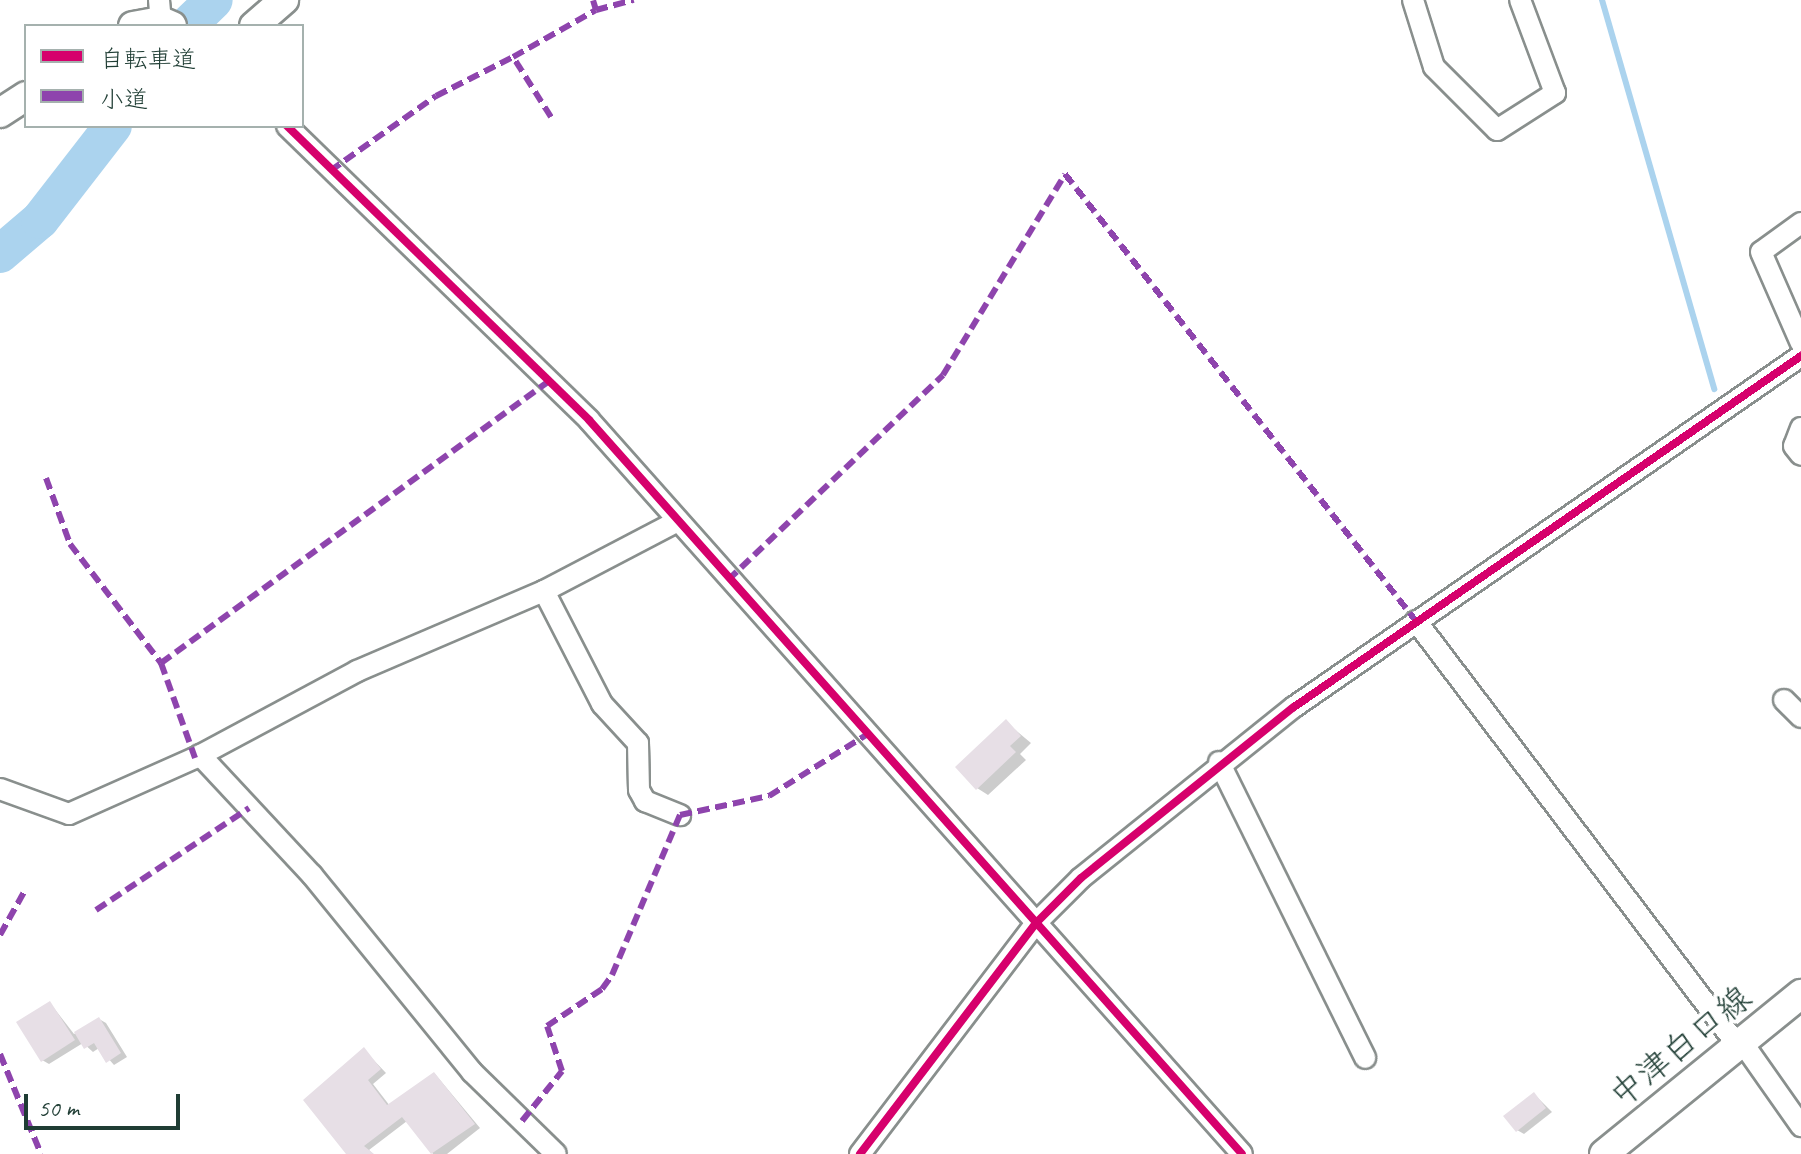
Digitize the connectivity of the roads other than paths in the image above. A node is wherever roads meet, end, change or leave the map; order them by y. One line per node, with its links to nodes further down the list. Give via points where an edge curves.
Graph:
1 (284, 0): 6 (main road)
2 (1413, 0): 3 (street, via 1434,67 1497,130 1555,93)
3 (1520, 0)
4 (164, 16): 5 (main road)
5 (139, 24)
6 (256, 24)
7 (24, 97): 8 (main road)
8 (0, 113)
9 (289, 128): 15 (street, via 589,420)
10 (1801, 223): 11 (street, via 1761,252)
11 (1801, 343)
12 (1801, 356): 17 (street)
13 (1801, 428): 14 (street, via 1794,446)
14 (1801, 455)
15 (678, 521): 16 (street); 24 (street)
16 (544, 591): 20 (street, via 357,671); 23 (street, via 602,704 638,743 639,790 645,801)
17 (1416, 621): 21 (street); 26 (street)
18 (1784, 700): 19 (street)
19 (1801, 717)
20 (200, 755): 22 (street, via 69,814); 29 (street, via 312,875 472,1072)
21 (1219, 762): 24 (street); 27 (street)
22 (0, 789)
23 (680, 815)
24 (1037, 922): 30 (street); 31 (street)
25 (1801, 994): 26 (main road, 中津白口線)
26 (1740, 1044): 28 (street); 32 (main road, 中津白口線)
27 (1365, 1058)
28 (1801, 1126)
29 (556, 1154)
30 (860, 1154)
31 (1242, 1154)
32 (1604, 1154)

